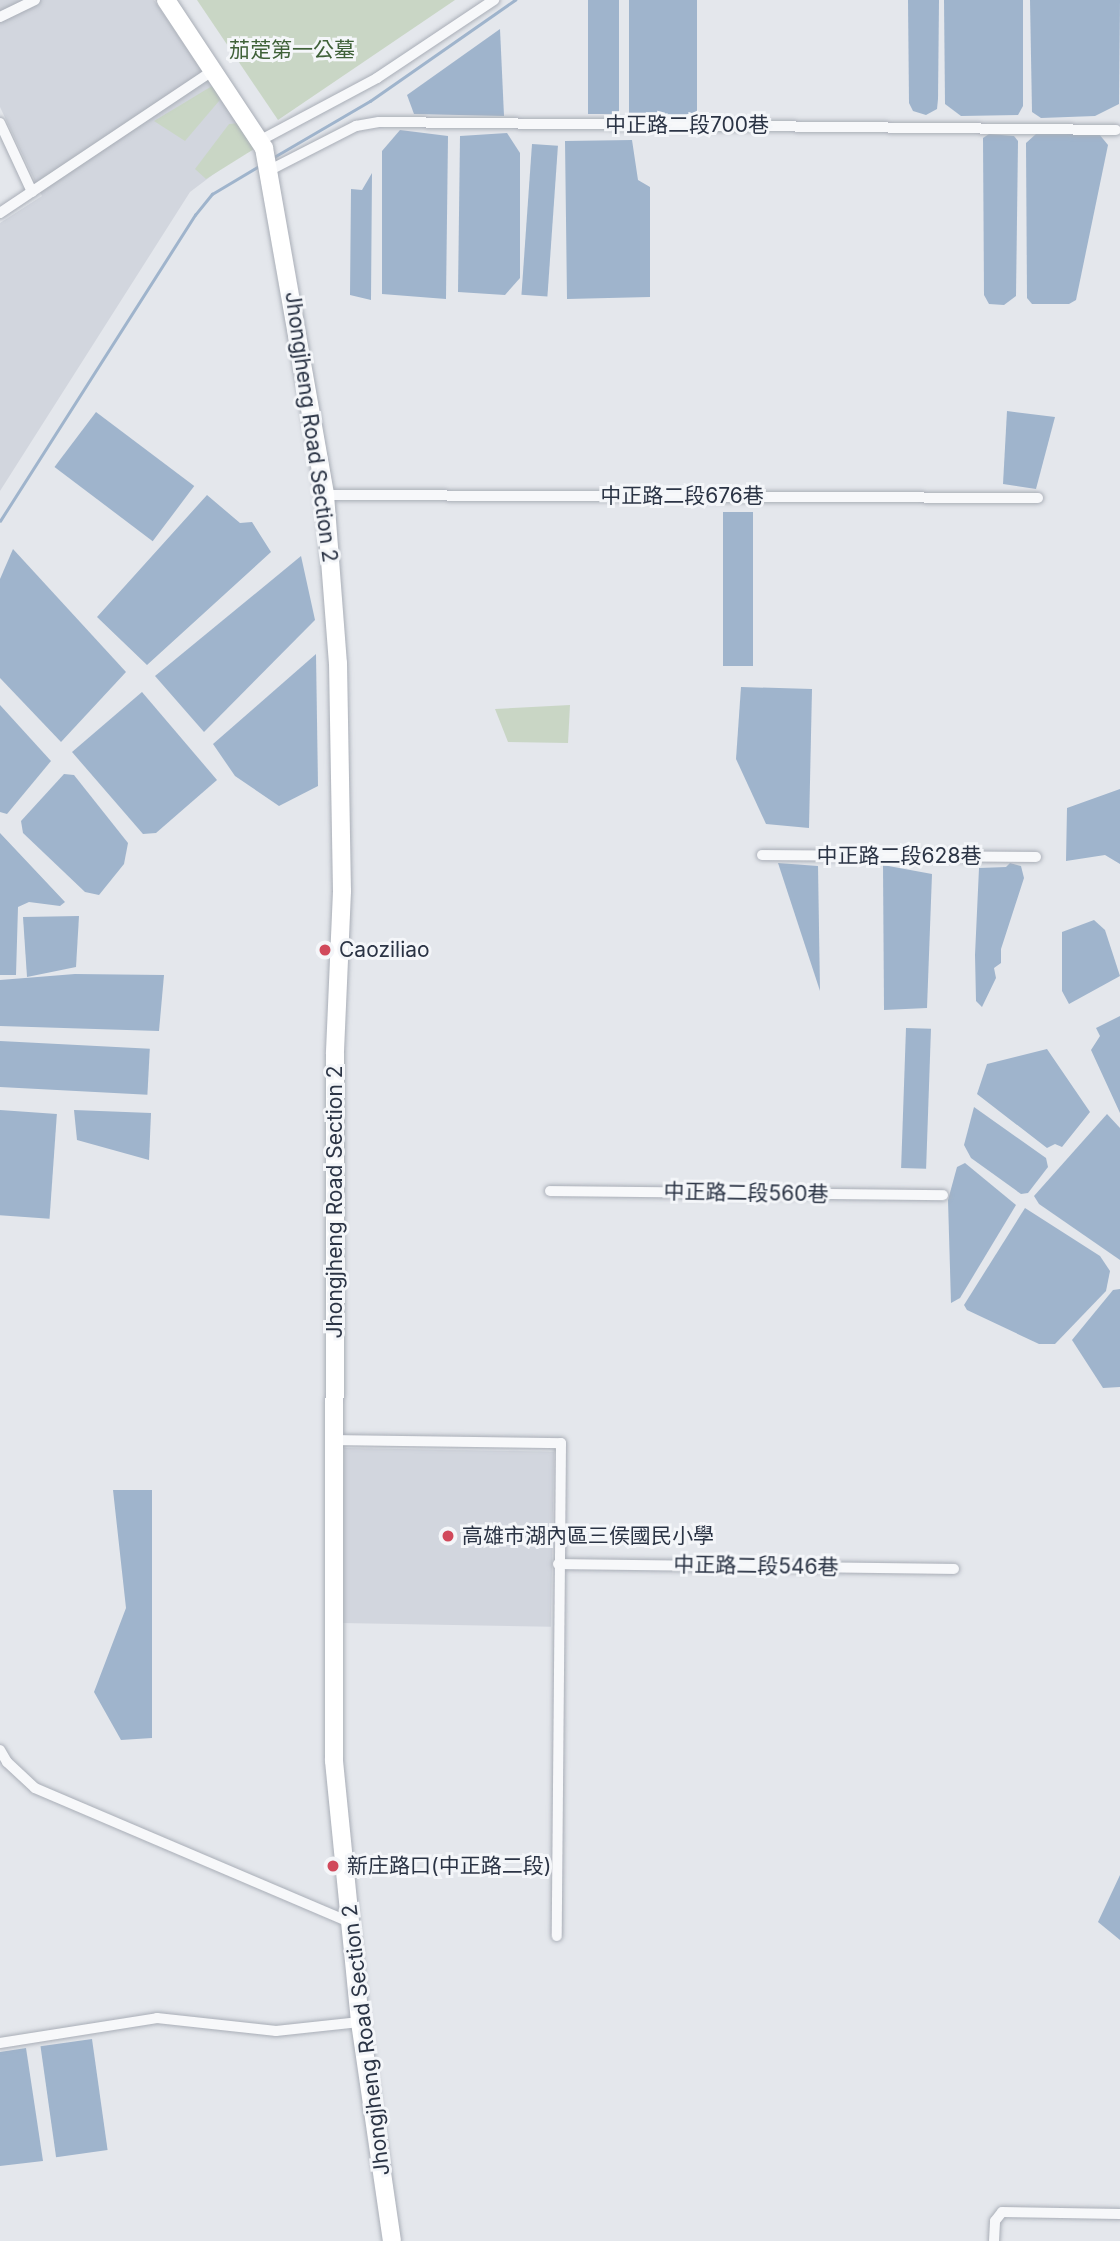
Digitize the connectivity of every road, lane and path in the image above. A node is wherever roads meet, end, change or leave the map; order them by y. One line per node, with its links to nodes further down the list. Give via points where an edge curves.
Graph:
1 (35, 0): 4 (street)
2 (166, 0): 5 (main road, Jhongjheng Road Section 2)
3 (494, 0): 8 (street, via 376,78)
4 (0, 17)
5 (214, 70): 8 (main road, Jhongjheng Road Section 2); 10 (street)
6 (0, 123): 10 (street)
7 (1116, 130): 9 (street, 中正路二段700巷, via 379,121 356,126)
8 (263, 144): 9 (main road, Jhongjheng Road Section 2)
9 (269, 168): 12 (main road, Jhongjheng Road Section 2)
10 (32, 192): 11 (street)
11 (0, 213)
12 (325, 495): 13 (street, 中正路二段676巷); 18 (main road, Jhongjheng Road Section 2, via 338,663 342,891 335,1054)
13 (1038, 498)
14 (762, 855): 15 (street, 中正路二段628巷)
15 (1036, 857)
16 (550, 1191): 17 (street, 中正路二段560巷)
17 (943, 1195)
18 (335, 1440): 19 (street, via 561,1443); 22 (main road, Jhongjheng Road Section 2, via 334,1761)
19 (558, 1564): 20 (street, 中正路二段546巷); 23 (street)
20 (954, 1569)
21 (0, 1750): 22 (street, via 35,1788)
22 (351, 1923): 24 (main road, Jhongjheng Road Section 2)
23 (558, 1936)
24 (360, 2022): 25 (street, via 276,2031 157,2018); 27 (main road, Jhongjheng Road Section 2)
25 (0, 2043)
26 (1120, 2214): 28 (street, via 1002,2212 996,2215)
27 (392, 2241)
28 (994, 2241)

